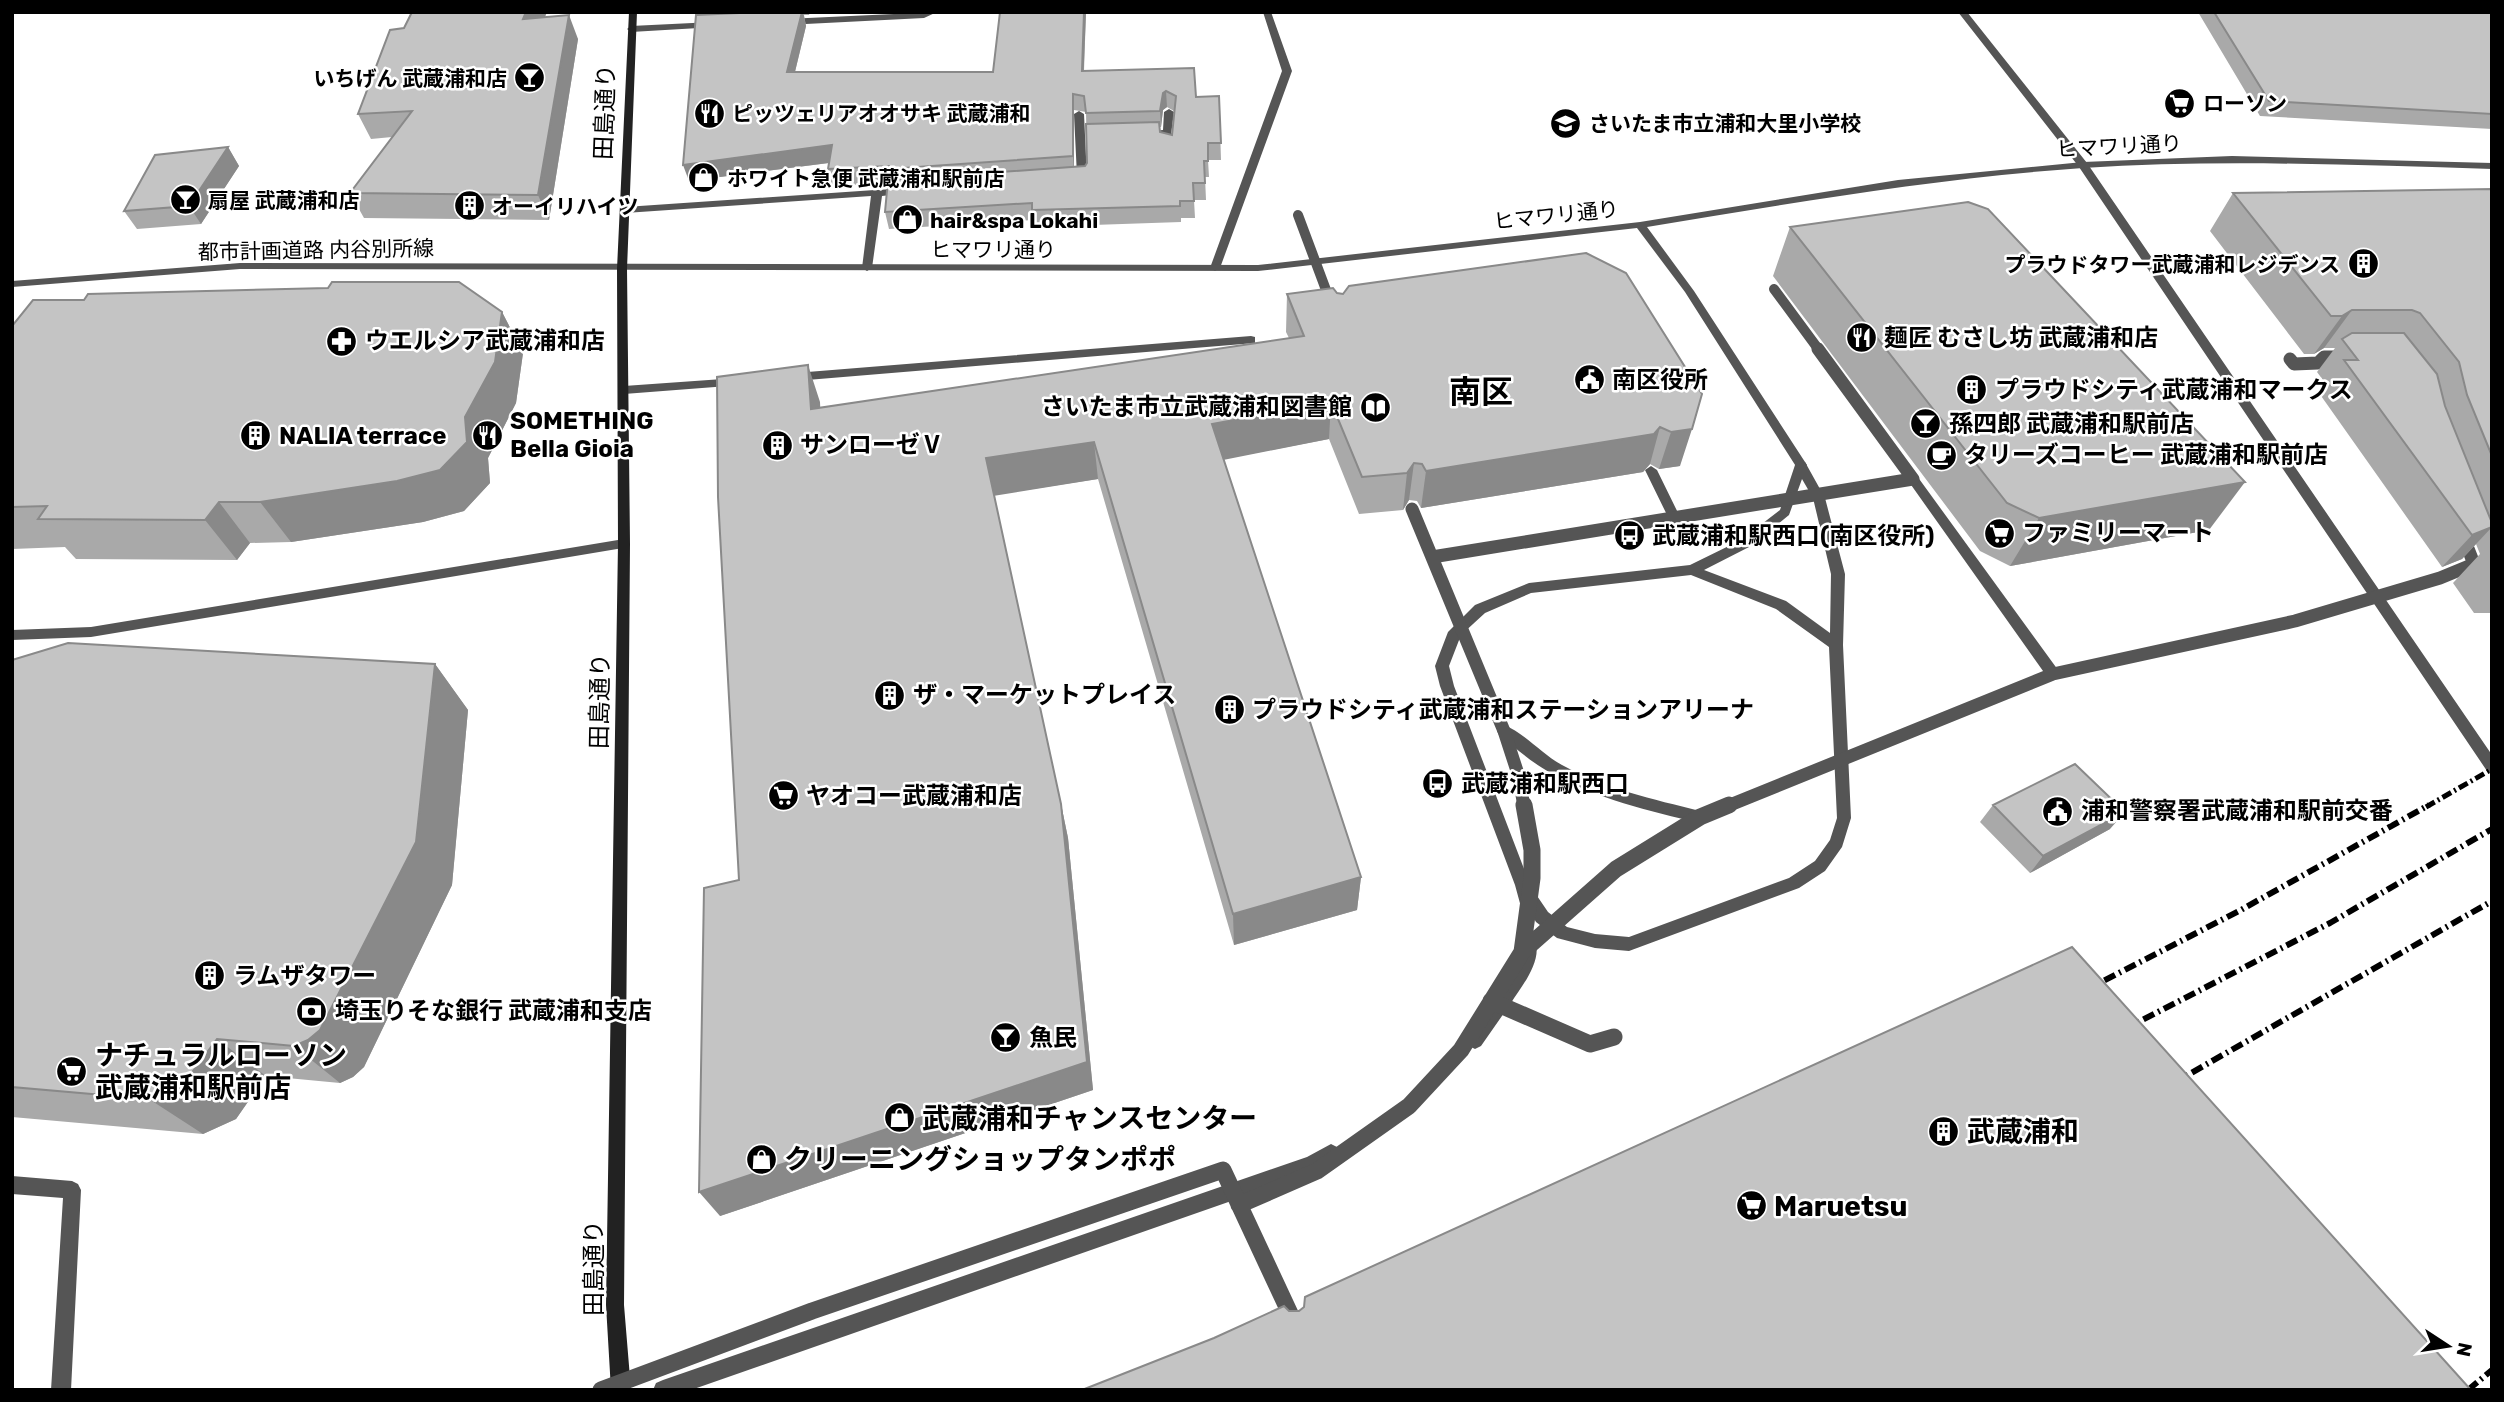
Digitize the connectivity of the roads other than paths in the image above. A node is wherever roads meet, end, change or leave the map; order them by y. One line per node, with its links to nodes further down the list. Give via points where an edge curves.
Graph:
1 (634, 12): 7 (main road, 田島通り)
2 (933, 12): 5 (street)
3 (1268, 12): 24 (street, via 1287,71)
4 (1962, 12): 15 (street)
5 (777, 22)
6 (724, 24): 7 (street)
7 (631, 29): 20 (main road, 田島通り)
8 (1169, 112): 10 (street)
9 (1079, 114): 12 (street)
10 (1168, 133): 11 (street); 14 (street)
11 (1130, 134)
12 (1081, 135): 13 (street); 17 (street, via 1082,178)
13 (1093, 135)
14 (1168, 147)
15 (2083, 166): 16 (street, ヒマワリ通り, via 2232,159); 22 (street, ヒマワリ通り, via 1898,183); 48 (street)
16 (2492, 166)
17 (1068, 179)
18 (918, 190): 19 (street)
19 (877, 193): 20 (street); 23 (street)
20 (625, 210): 25 (main road, 田島通り)
21 (1298, 215): 28 (street, bridge)
22 (1640, 225): 24 (street, ヒマワリ通り, via 1258,268); 35 (street, via 1689,291)
23 (867, 268): 24 (street, ヒマワリ通り); 25 (street, ヒマワリ通り)
24 (1215, 268)
25 (622, 269): 26 (street, 都市計画道路 内谷別所線, via 240,266); 34 (main road, 田島通り)
26 (12, 284)
27 (1774, 289): 37 (street, bridge)
28 (1335, 312)
29 (1251, 340): 32 (street)
30 (2359, 357): 31 (street, bridge, via 2324,357 2318,363 2294,364)
31 (2290, 359)
32 (786, 378)
33 (745, 381): 34 (street)
34 (624, 390): 41 (main road, 田島通り)
35 (1801, 465): 43 (street, via 1785,512 1746,543); 45 (street, via 1819,498 1838,574)
36 (1651, 470): 39 (street)
37 (1913, 479): 39 (street, bridge); 46 (street)
38 (1412, 509): 42 (street, bridge)
39 (1675, 519): 42 (street, bridge)
40 (2460, 526): 46 (street, bridge, via 2474,564 2440,578 2295,621)
41 (624, 544): 44 (street, via 91,632); 59 (main road, 田島通り, via 615,1305)
42 (1432, 557): 47 (street, bridge)
43 (1692, 570): 45 (street, via 1781,605); 50 (street, via 1529,588 1480,609 1455,632 1442,666 1447,686)
44 (12, 635)
45 (1836, 645): 50 (street, via 1844,818 1837,842 1820,866 1794,883 1629,944 1563,933 1542,917)
46 (2053, 674): 49 (street, bridge)
47 (1504, 731): 49 (street, via 1555,769 1592,786); 51 (street, bridge, via 1520,777 1532,850)
48 (2492, 766)
49 (1700, 817): 51 (street, bridge, via 1616,869)
50 (1522, 885): 52 (street, via 1533,932 1524,969)
51 (1522, 952): 52 (street, bridge)
52 (1498, 999): 53 (street, bridge, via 1590,1044); 55 (street, bridge, via 1461,1050 1409,1106 1317,1171); 60 (street, via 1462,1056 1408,1113 1311,1164)
53 (1614, 1037)
54 (12, 1185): 57 (street, via 72,1190)
55 (1239, 1205): 56 (street, bridge); 58 (street, bridge, via 1223,1170 812,1311)
56 (1293, 1320)
57 (61, 1390)
58 (601, 1390)
59 (621, 1390)
60 (663, 1390)

